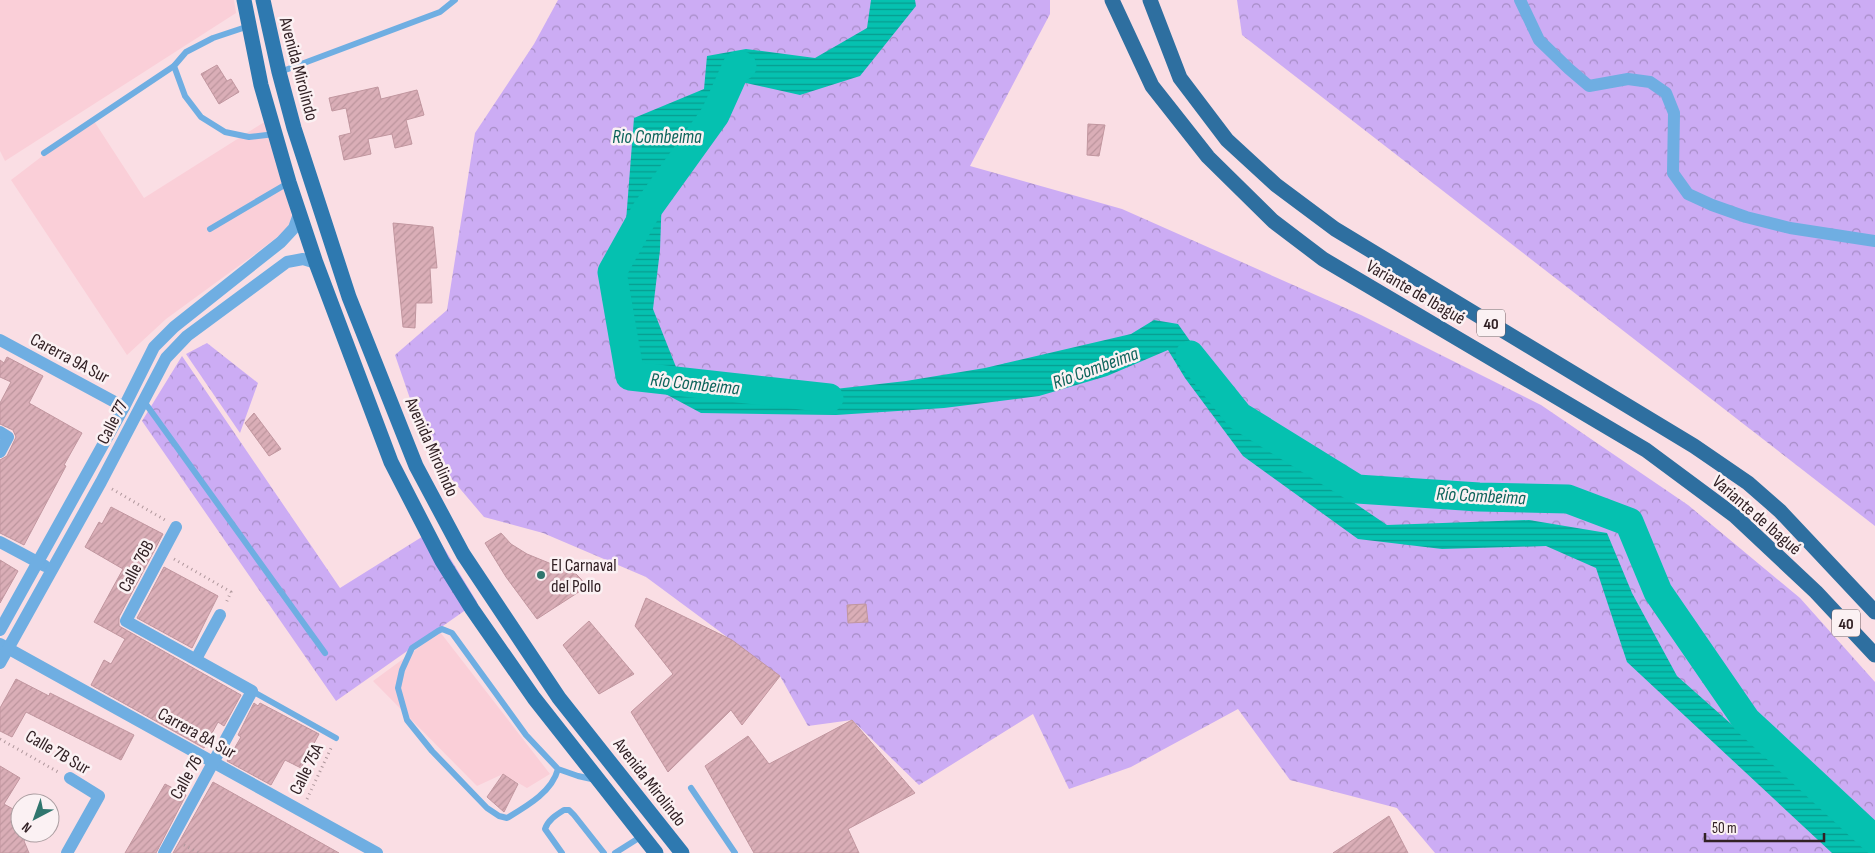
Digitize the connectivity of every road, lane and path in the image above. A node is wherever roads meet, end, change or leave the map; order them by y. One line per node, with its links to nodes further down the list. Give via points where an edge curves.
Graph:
1 (244, 0): 7 (main road)
2 (263, 0): 9 (main road, Avenida Mirolindo)
3 (455, 0): 9 (lane, via 440,12)
4 (1112, 0): 35 (highway, Variante de Ibagué / 40, via 1152,86 1208,157 1273,222 1323,259 1646,450 1735,516 1816,592)
5 (1150, 0): 30 (highway, Variante de Ibagué / 40, via 1180,78 1227,140 1276,185 1335,229 1694,446 1748,484 1780,512)
6 (1520, 0): 15 (street, via 1539,40 1590,86 1628,79 1650,82 1666,93 1674,114 1673,172 1688,194 1746,217 1790,228)
7 (249, 26): 8 (lane, via 213,38 186,52); 10 (main road, via 261,85)
8 (174, 66): 10 (lane, via 185,96 201,116 225,132 249,136); 11 (lane)
9 (278, 72): 55 (main road, Avenida Mirolindo, via 349,297 416,466 463,554 559,698)
10 (276, 134): 12 (main road)
11 (44, 153)
12 (289, 182): 13 (main road); 14 (lane)
13 (299, 214): 16 (main road); 18 (street, Calle 77, via 294,228 281,242 174,327 154,347)
14 (210, 229)
15 (1875, 240)
16 (316, 263): 19 (street, Calle 77, via 303,259 287,262 187,336 166,358); 44 (main road, via 391,462 442,561 534,698)
17 (0, 340): 20 (street, Carerra 9A Sur)
18 (130, 392): 19 (street); 20 (street, Calle 77)
19 (143, 400): 23 (street, Calle 77); 34 (lane)
20 (124, 407): 27 (street, Calle 77)
21 (4, 435): 22 (street)
22 (0, 452)
23 (101, 482): 24 (path); 28 (street, Calle 77)
24 (176, 527): 26 (street, Calle 76B)
25 (0, 542): 27 (street)
26 (163, 552): 29 (path); 36 (street, Calle 76B, via 126,621)
27 (39, 562): 28 (street); 32 (street, Calle 77)
28 (52, 570): 33 (street, Calle 77)
29 (231, 592)
30 (1875, 612)
31 (220, 615): 36 (street)
32 (0, 630)
33 (4, 647): 37 (street, Calle 77); 41 (street, Carrera 8A Sur)
34 (324, 653)
35 (1875, 655)
36 (196, 659): 38 (street)
37 (0, 663)
38 (252, 692): 39 (lane); 41 (street, Calle 76)
39 (336, 738): 46 (path, Calle 75A)
40 (0, 739): 43 (path, Calle 7B Sur)
41 (214, 762): 46 (street, Carrera 8A Sur); 49 (street, Calle 76)
42 (558, 769): 42 (lane, via 526,735 452,633 438,630 412,648 398,688 407,720 432,752 487,808 507,818 550,786); 44 (lane)
43 (70, 778): 48 (street, Calle 7B Sur, via 99,796)
44 (597, 780): 47 (main road)
45 (691, 788): 56 (lane)
46 (301, 811): 50 (street, Carrera 8A Sur)
47 (642, 836): 53 (lane); 54 (main road)
48 (67, 853)
49 (164, 853)
50 (377, 853)
51 (562, 853): 52 (lane, via 545,829 552,818 564,810 574,815)
52 (604, 853)
53 (615, 853)
54 (656, 853)
55 (682, 853)
56 (735, 853)

